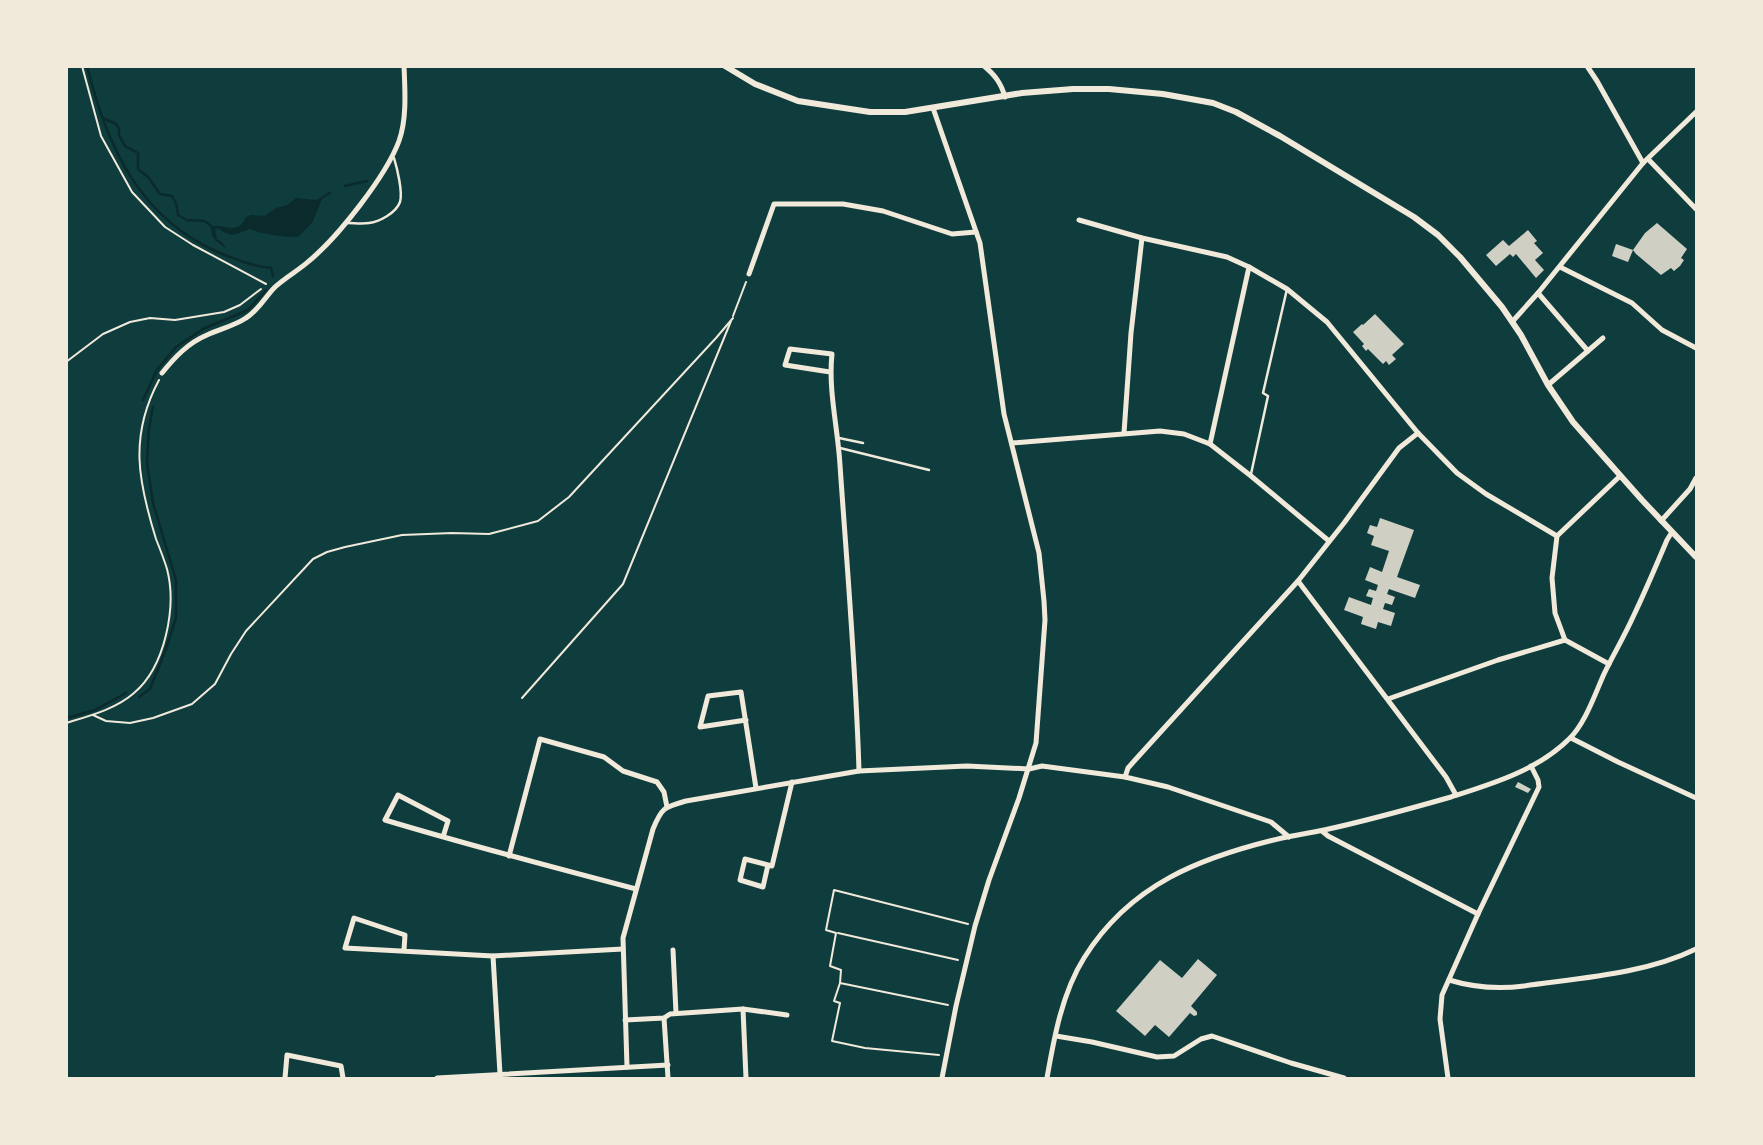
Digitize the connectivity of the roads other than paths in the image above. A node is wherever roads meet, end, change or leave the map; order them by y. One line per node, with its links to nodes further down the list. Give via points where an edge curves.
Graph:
1 (404, 66): 8 (street, via 404,114)
2 (725, 66): 6 (street, via 799,101 870,112)
3 (984, 66): 5 (street, via 995,75)
4 (1587, 66): 10 (street)
5 (1005, 96): 6 (street); 21 (street, via 1109,89 1223,106 1414,217 1460,257)
6 (933, 108): 14 (street)
7 (1696, 112): 9 (street)
8 (393, 155): 13 (street); 13 (lane, via 400,202 393,212 370,223)
9 (1648, 159): 10 (street); 11 (street)
10 (1643, 163): 17 (street)
11 (1696, 209)
12 (1079, 220): 15 (street)
13 (345, 223): 26 (street, via 252,314 195,341)
14 (976, 232): 18 (street, via 952,234 883,211 844,204 774,204); 32 (street)
15 (1142, 238): 16 (street, via 1227,257); 28 (street)
16 (1249, 267): 19 (street); 33 (street)
17 (1560, 267): 20 (street); 23 (street, via 1632,303 1662,330)
18 (748, 274)
19 (1287, 289): 29 (street, via 1326,322); 36 (lane, via 1263,393 1268,396)
20 (1538, 293): 21 (street); 24 (street)
21 (1512, 321): 27 (street)
22 (1603, 338): 24 (street)
23 (1696, 348)
24 (1588, 351): 27 (street)
25 (830, 372): 25 (street, via 785,365 790,349 832,354); 30 (street)
26 (162, 373)
27 (1548, 385): 37 (street)
28 (1124, 433): 32 (street); 33 (street, via 1166,430)
29 (1418, 433): 41 (street, via 1486,494); 42 (street, via 1399,449)
30 (838, 438): 31 (lane); 34 (street)
31 (863, 443)
32 (1012, 443): 51 (street, via 1039,553 1045,620 1036,743)
33 (1210, 444): 36 (street)
34 (839, 448): 35 (lane); 52 (street)
35 (929, 470)
36 (1251, 475): 42 (street)
37 (1620, 476): 39 (street); 41 (street)
38 (1696, 478): 39 (street)
39 (1661, 521): 40 (street)
40 (1672, 532): 43 (street); 46 (street)
41 (1557, 536): 45 (street, via 1552,578 1555,613)
42 (1329, 541): 44 (street)
43 (1696, 557)
44 (1298, 581): 47 (street); 53 (street, via 1136,758)
45 (1565, 640): 46 (street); 47 (street)
46 (1609, 664): 49 (street)
47 (1388, 699): 56 (street)
48 (746, 720): 48 (street, via 741,692 708,696 700,727); 55 (street)
49 (1571, 738): 50 (street); 57 (street)
50 (1531, 766): 56 (street); 65 (street, via 1539,787)
51 (1029, 769): 52 (street, via 967,766); 53 (street, via 1042,766); 87 (street, via 975,926)
52 (859, 771): 54 (street)
53 (1125, 777): 61 (street, via 1271,821)
54 (792, 782): 55 (street); 63 (street, via 772,866)
55 (757, 788): 58 (street)
56 (1456, 795): 59 (street)
57 (1696, 798)
58 (667, 807): 62 (street, via 657,782 623,771 604,757 540,739); 64 (street, via 653,829)
59 (1322, 831): 61 (street); 65 (street)
60 (443, 837): 60 (street, via 385,820 398,795 448,821); 62 (street)
61 (1289, 837): 77 (street, via 1191,866 1134,901 1106,927 1083,959 1067,993)
62 (509, 856): 64 (street)
63 (768, 865): 63 (street, via 762,887 740,880 746,859)
64 (636, 889): 66 (street)
65 (1478, 914): 71 (street)
66 (623, 949): 70 (street); 76 (street)
67 (1696, 949): 71 (street, via 1633,970 1511,988)
68 (404, 950): 68 (street, via 405,935 354,918 345,948); 70 (street)
69 (673, 950): 73 (street)
70 (493, 956): 80 (street)
71 (1448, 980): 90 (street, via 1440,1006)
72 (743, 1009): 73 (street); 74 (street); 86 (street)
73 (676, 1013): 75 (street)
74 (787, 1015)
75 (664, 1018): 76 (street); 78 (street)
76 (625, 1020): 79 (street)
77 (1056, 1036): 88 (street); 89 (street, via 1157,1057 1174,1056 1212,1036)
78 (668, 1065): 79 (street); 85 (street)
79 (627, 1067): 81 (street)
80 (500, 1074): 81 (street); 84 (street)
81 (539, 1076)
82 (285, 1079): 83 (street, via 287,1055 341,1066)
83 (342, 1079)
84 (437, 1079)
85 (668, 1079)
86 (746, 1079)
87 (942, 1079)
88 (1047, 1079)
89 (1344, 1079)
90 (1448, 1079)

